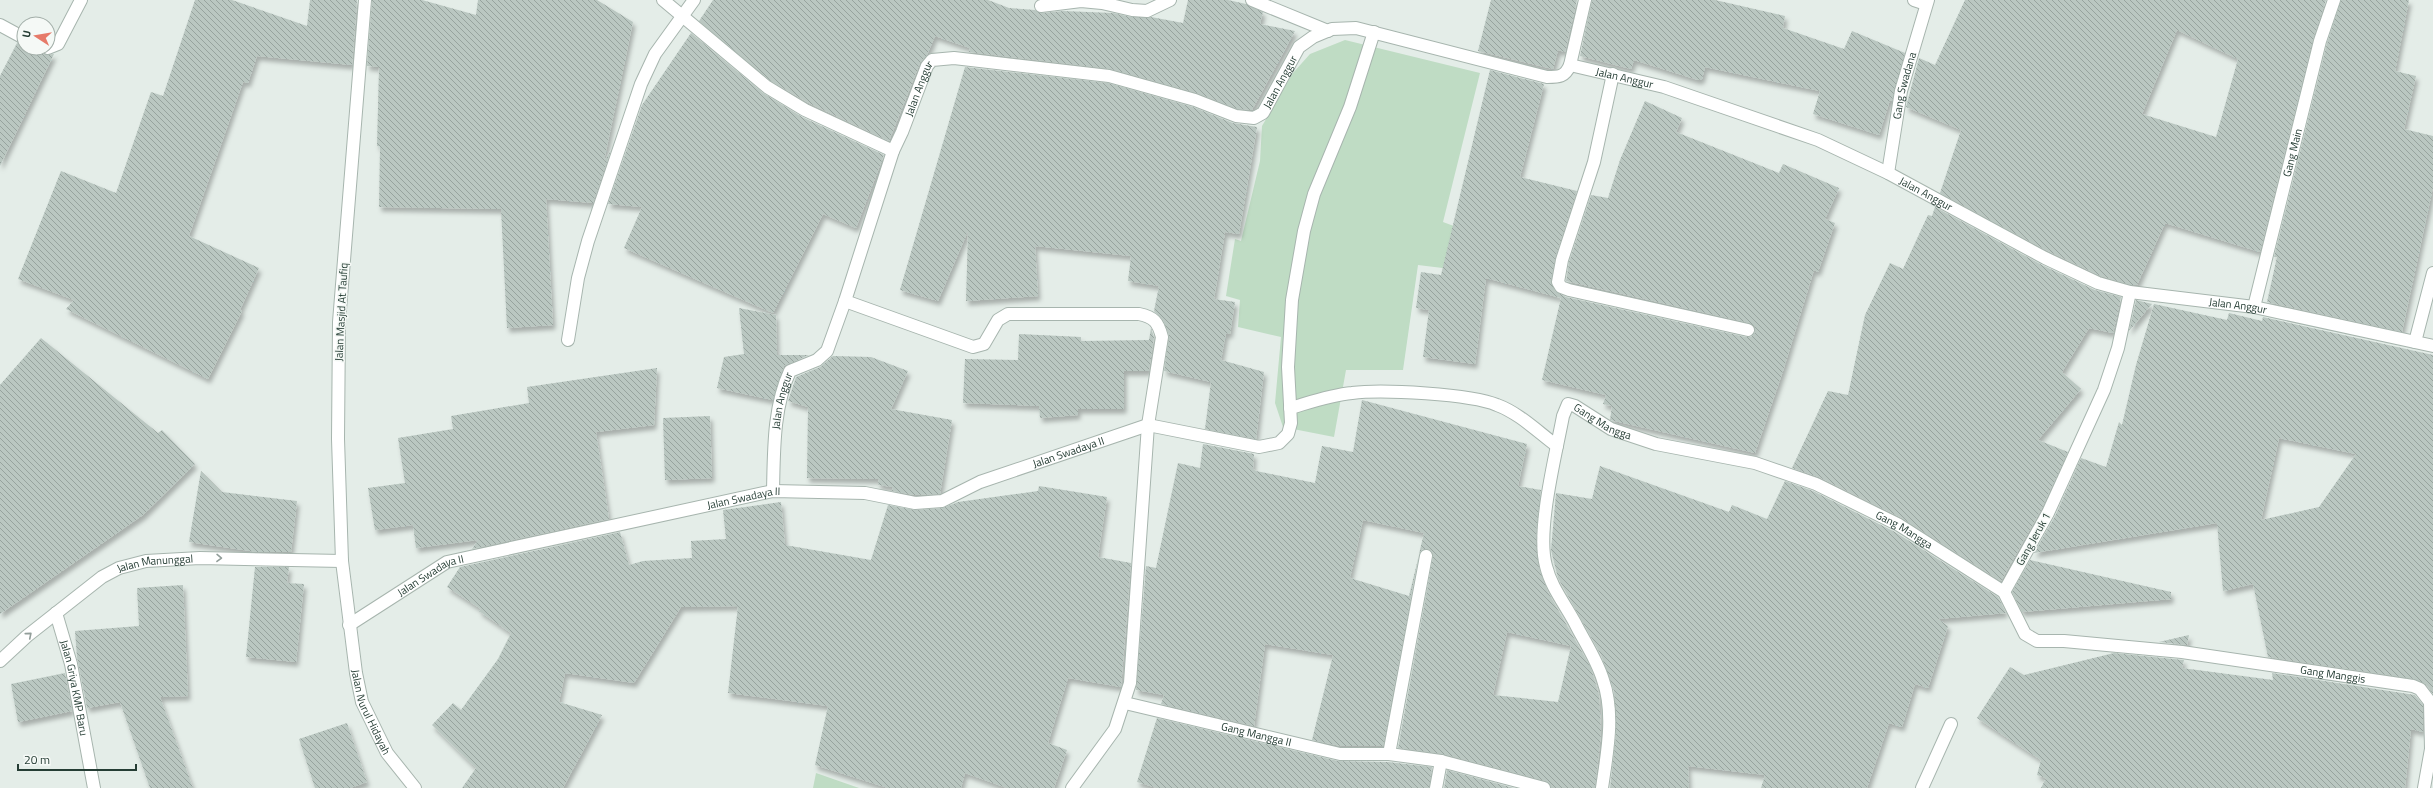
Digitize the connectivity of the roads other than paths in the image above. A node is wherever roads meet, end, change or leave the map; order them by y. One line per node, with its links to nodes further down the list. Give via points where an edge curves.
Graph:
1 (81, 0): 17 (street)
2 (365, 0): 35 (street, Jalan Masjid At Taufiq, via 339,322 338,439)
3 (663, 0): 12 (street)
4 (694, 0): 12 (street)
5 (1170, 0): 11 (street, via 1147,11 1081,1)
6 (1252, 0): 14 (street)
7 (1585, 0): 18 (street)
8 (1914, 0): 10 (street)
9 (2334, 0): 25 (street, Gang Main, via 2320,41)
10 (1927, 2): 21 (street, Gang Swadana, via 1901,91)
11 (1041, 6)
12 (682, 18): 20 (street, via 767,87 805,110); 27 (street, via 655,54 641,84 588,241 578,278)
13 (0, 26): 16 (street)
14 (1328, 31): 15 (street, Jalan Anggur, via 1356,28); 20 (street, Jalan Anggur, via 1299,47 1264,113 1254,118 1236,116 1195,100 1109,76 954,58 932,60 927,66)
15 (1374, 32): 18 (street, Jalan Anggur, via 1547,77 1560,77 1567,72); 30 (street, via 1350,107 1314,194 1304,231 1292,300 1288,367)
16 (16, 34)
17 (56, 45)
18 (1570, 65): 19 (street, Jalan Anggur)
19 (1613, 74): 21 (street, Jalan Anggur, via 1748,115 1818,140); 26 (street, via 1594,162 1562,260 1558,282 1561,287 1569,290)
20 (893, 151): 24 (street, Jalan Anggur)
21 (1888, 172): 23 (street, Jalan Anggur, via 2045,258 2098,283)
22 (2433, 273): 28 (street)
23 (2130, 292): 25 (street, Jalan Anggur); 36 (street, Gang Jeruk 1, via 2118,348 2104,390 2048,513)
24 (845, 301): 31 (street, via 973,347 984,344 998,320 1008,314 1152,316 1159,324 1162,337); 33 (street, Jalan Anggur, via 827,351 817,360 790,371 784,383 777,422)
25 (2254, 307): 28 (street, Jalan Anggur)
26 (1748, 330)
27 (568, 340)
28 (2416, 342): 29 (street, Jalan Anggur)
29 (2433, 346)
30 (1290, 408): 31 (street, via 1288,434 1279,443 1268,446 1241,444); 32 (street, via 1353,393 1471,398 1497,404)
31 (1148, 425): 33 (street, Jalan Swadaya II, via 980,482 942,501 914,503 864,493); 40 (street, via 1130,683)
32 (1557, 446): 36 (street, Gang Mangga, via 1564,409 1568,404 1611,429 1656,444 1755,462 1816,484 1899,525); 50 (street, Gang Mangga, via 1543,527 1545,565 1554,589 1574,621 1603,679 1608,698 1609,722)
33 (773, 491): 38 (street, Jalan Swadaya II, via 447,562)
34 (1426, 556): 43 (street)
35 (342, 561): 37 (street, Jalan Manunggal, one-way to 35, via 102,577 120,568 146,561 200,558); 38 (street, Jalan Masjid At Taufiq)
36 (2004, 592): 42 (street, Gang Manggis, via 2025,634 2037,641 2064,641 2182,652 2413,686 2430,702)
37 (56, 612): 39 (street, Jalan Manunggal, one-way to 37); 45 (street, Jalan Griya KMP Baru, via 71,664)
38 (349, 625): 46 (street, Jalan Nurul Hidayah, via 362,702 387,753)
39 (0, 661)
40 (1125, 703): 43 (street, Gang Mangga II, via 1340,754); 47 (street, via 1115,729)
41 (1951, 724): 51 (street)
42 (2432, 749): 52 (street, Gang Manggis)
43 (1389, 754): 44 (street, Gang Mangga II)
44 (1441, 761): 48 (street); 49 (street, Gang Mangga II)
45 (94, 788)
46 (415, 788)
47 (1072, 788)
48 (1436, 788)
49 (1544, 788)
50 (1602, 788)
51 (1922, 788)
52 (2424, 788)

